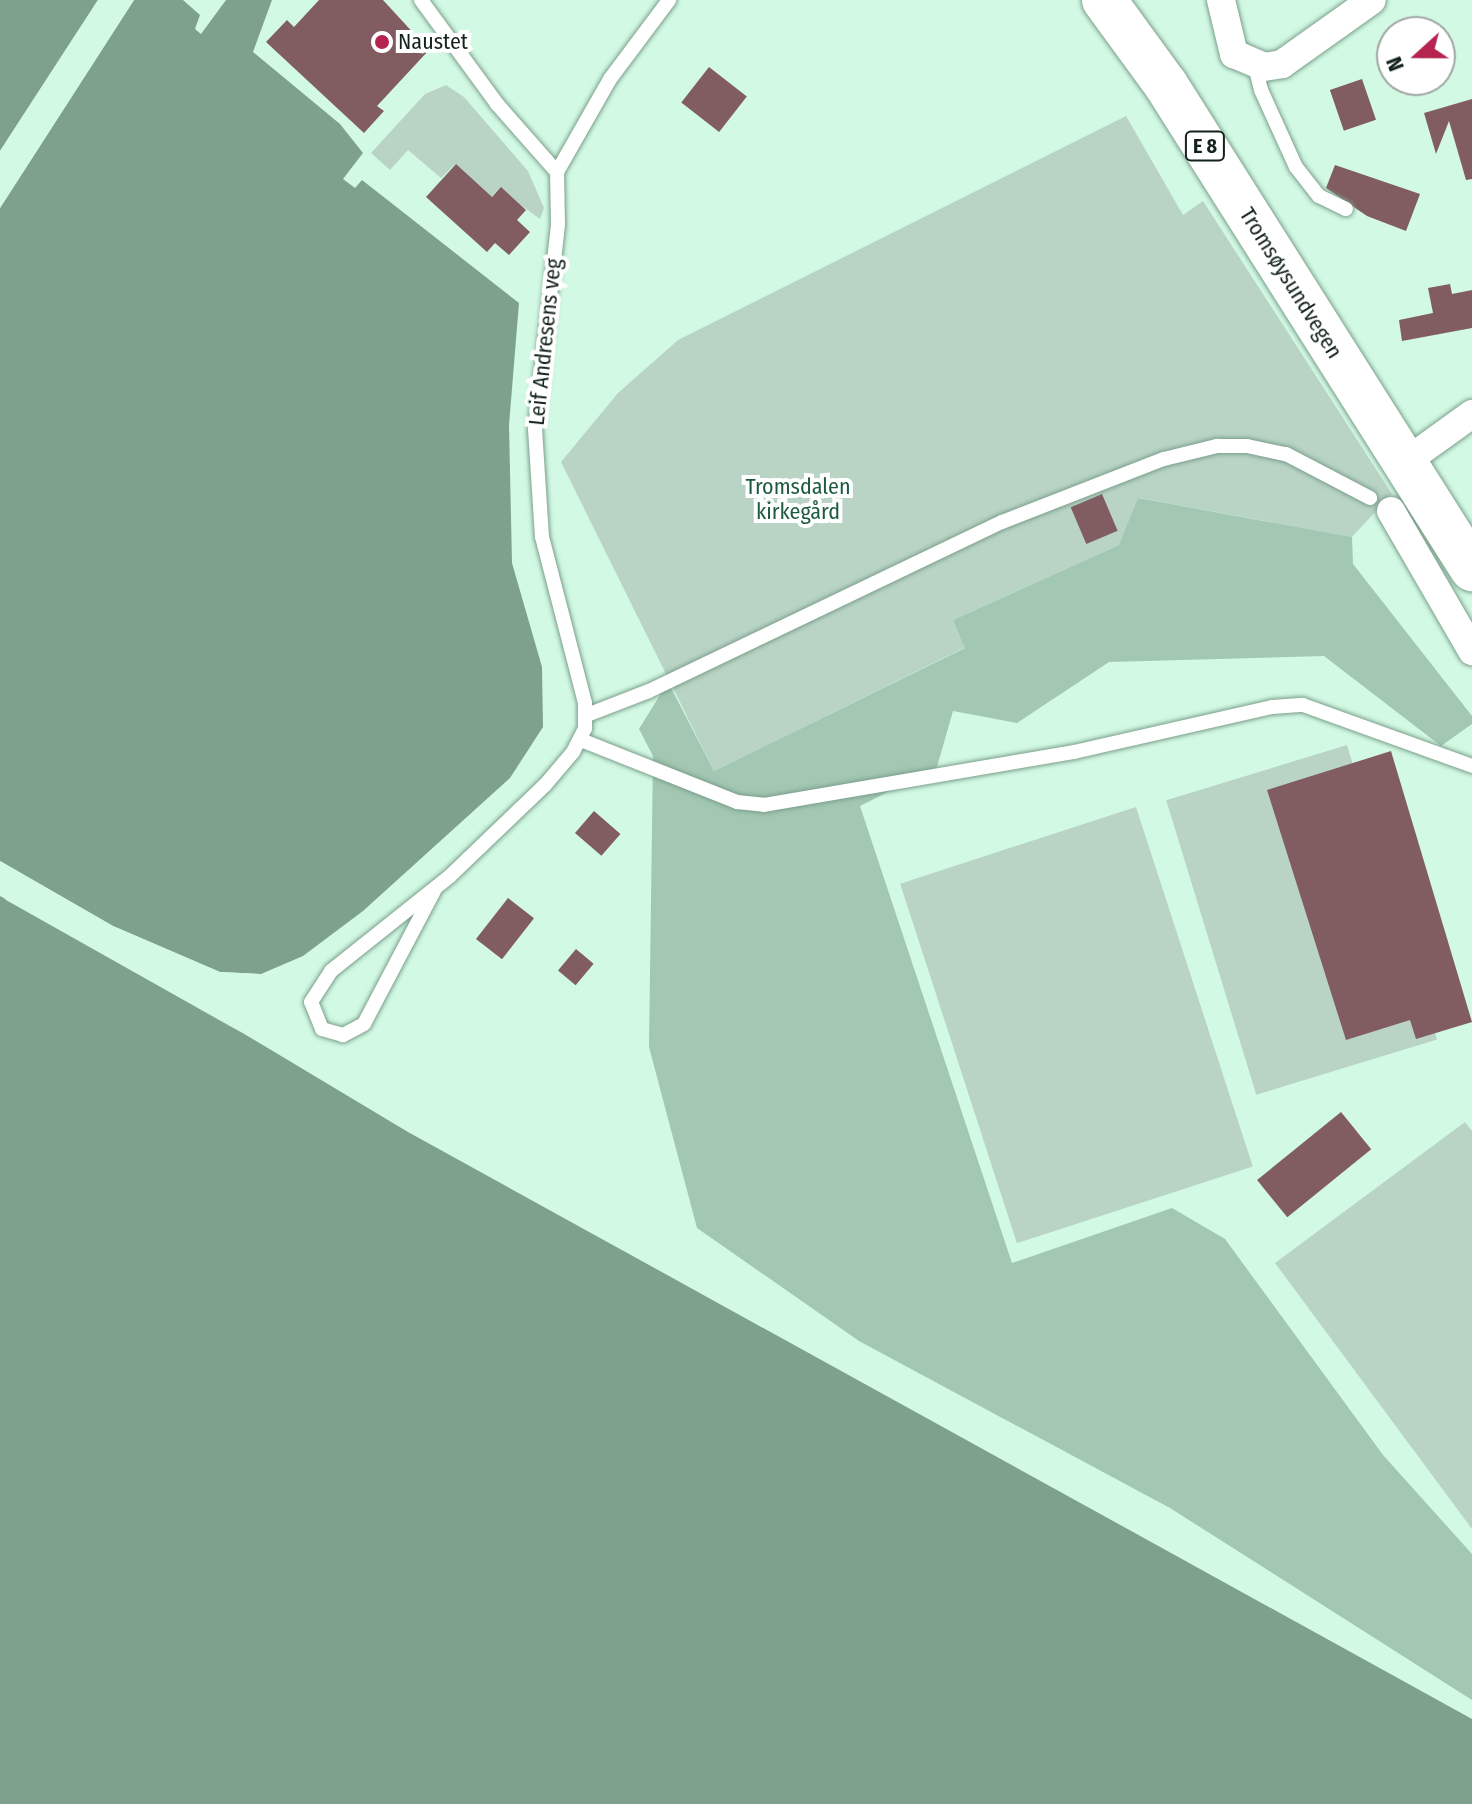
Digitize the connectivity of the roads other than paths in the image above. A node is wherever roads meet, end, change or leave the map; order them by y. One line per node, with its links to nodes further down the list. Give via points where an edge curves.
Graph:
1 (421, 0): 7 (lane, via 497,104)
2 (669, 0): 7 (lane, via 610,79)
3 (1104, 0): 10 (highway, Tromsøysundvegen / E 8, via 1166,85)
4 (1221, 0): 6 (street, via 1228,45 1238,58)
5 (1372, 0): 6 (street, via 1282,64)
6 (1255, 66): 8 (lane, via 1296,167 1319,196)
7 (557, 172): 14 (lane, Leif Andresens veg, via 558,224 535,396 538,503 549,569)
8 (1346, 209)
9 (1472, 414): 10 (street)
10 (1404, 463): 12 (highway, Tromsøysundvegen / E 8)
11 (1381, 504): 13 (street); 14 (lane, via 1286,454 1217,446 1164,459 1002,522)
12 (1472, 569)
13 (1472, 651)
14 (587, 715): 15 (lane, Leif Andresens veg)
15 (581, 740): 16 (lane, via 737,802 764,805 1303,705 1457,765); 17 (lane, Leif Andresens veg, via 545,785)
16 (1472, 766)
17 (434, 891): 17 (lane, Leif Andresens veg, via 331,971 311,1002 322,1029 343,1035 364,1024)

